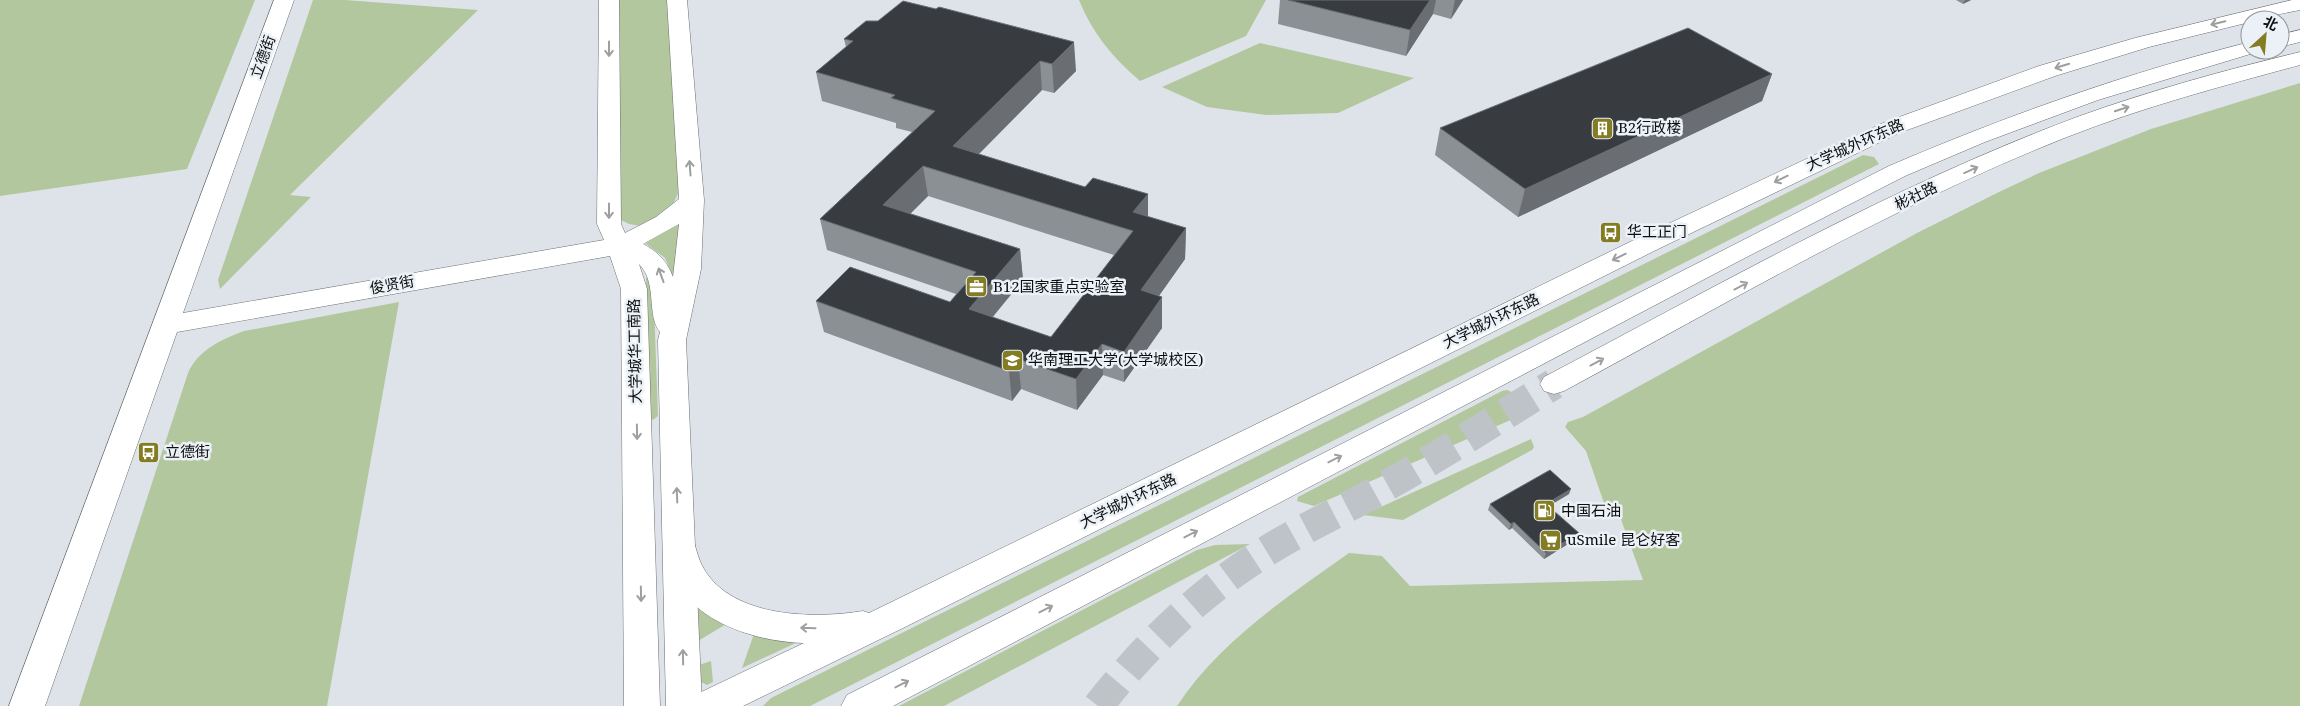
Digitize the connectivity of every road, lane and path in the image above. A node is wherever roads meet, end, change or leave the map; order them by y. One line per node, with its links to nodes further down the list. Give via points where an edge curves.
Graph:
1 (284, 0): 13 (main road, 立德街)
2 (609, 0): 12 (main road, 大学城华工南路, one-way to 12, via 609,224)
3 (677, 0): 11 (main road, one-way to 3)
4 (2300, 4): 6 (main road, 大学城外环东路, one-way to 6)
5 (2240, 51): 8 (main road)
6 (2111, 52): 8 (main road, via 2105,57 2115,68 2140,76); 9 (main road, 大学城外环东路, one-way to 9, via 1999,87)
7 (2300, 58): 15 (main road, 彬社路, one-way to 7, via 1867,220 2037,141 2134,105)
8 (2154, 75): 10 (main road, via 2042,112)
9 (1858, 142): 10 (main road, via 1890,155); 17 (main road, 大学城外环东路, one-way to 17)
10 (1904, 168): 22 (main road, one-way to 10)
11 (692, 200): 12 (main road, 俊贤街, via 665,223); 14 (main road, via 688,269)
12 (618, 246): 13 (main road, 俊贤街); 14 (main road, one-way to 12, via 663,278 658,267 637,252); 19 (main road, 大学城华工南路, one-way to 19, via 634,288)
13 (166, 324): 18 (main road, 立德街)
14 (672, 340): 16 (main road, one-way to 14)
15 (1554, 384)
16 (679, 542): 17 (main road, one-way to 16, via 859,626 831,628 774,626 746,619 710,600 695,584 685,565); 20 (main road, one-way to 16)
17 (891, 618): 21 (main road, 大学城外环东路)
18 (27, 706)
19 (642, 706)
20 (684, 706)
21 (707, 706)
22 (859, 706)

